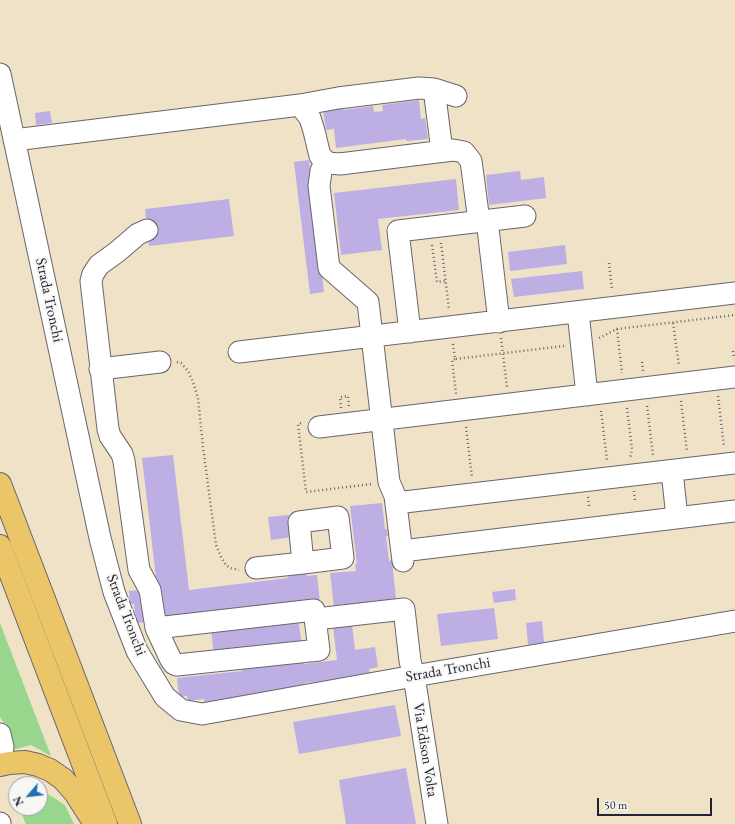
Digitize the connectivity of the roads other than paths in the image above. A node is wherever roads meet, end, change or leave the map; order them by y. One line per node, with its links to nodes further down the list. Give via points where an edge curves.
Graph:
1 (0, 74): 5 (street, Strada Tronchi)
2 (434, 89): 3 (street); 4 (street, via 419,88); 6 (street)
3 (456, 96)
4 (300, 105): 5 (street); 7 (street, via 310,118 319,152)
5 (14, 140): 35 (street, Strada Tronchi, via 112,584 137,651 165,697 181,710 202,714)
6 (442, 151): 7 (street, via 335,164); 9 (street, via 461,151 470,157)
7 (325, 162): 15 (street, via 319,186 329,268 368,302)
8 (525, 216): 9 (street)
9 (483, 221): 13 (street); 14 (street, via 398,231)
10 (147, 230): 18 (street, via 138,234 99,265 92,274)
11 (735, 293): 12 (street)
12 (578, 312): 13 (street); 20 (street)
13 (499, 322): 14 (street)
14 (410, 332): 15 (street)
15 (372, 337): 16 (street); 21 (street)
16 (239, 352)
17 (160, 362): 18 (street)
18 (100, 369): 34 (street, via 108,429 124,461 138,570 150,590)
19 (735, 377): 20 (street)
20 (593, 394): 21 (street)
21 (382, 419): 22 (street); 26 (street, via 389,482 395,494)
22 (312, 425)
23 (735, 463): 24 (street)
24 (672, 471): 26 (street); 28 (street)
25 (0, 484): 41 (highway)
26 (396, 504): 28 (street, via 402,556)
27 (735, 511): 28 (street)
28 (677, 518)
29 (0, 546): 40 (highway)
30 (303, 563): 31 (street)
31 (256, 568)
32 (316, 619): 34 (street, via 314,610); 34 (street, via 319,650 181,665 174,664 171,660); 35 (street, Via Edison Volta, via 404,609)
33 (735, 621): 35 (street, Strada Tronchi)
34 (156, 628)
35 (414, 676): 42 (street, Via Edison Volta)
36 (0, 734): 37 (street, via 3,747)
37 (0, 760)
38 (0, 765): 39 (highway, via 25,762 50,770 76,794)
39 (95, 824)
40 (106, 824)
41 (130, 824)
42 (437, 824)

